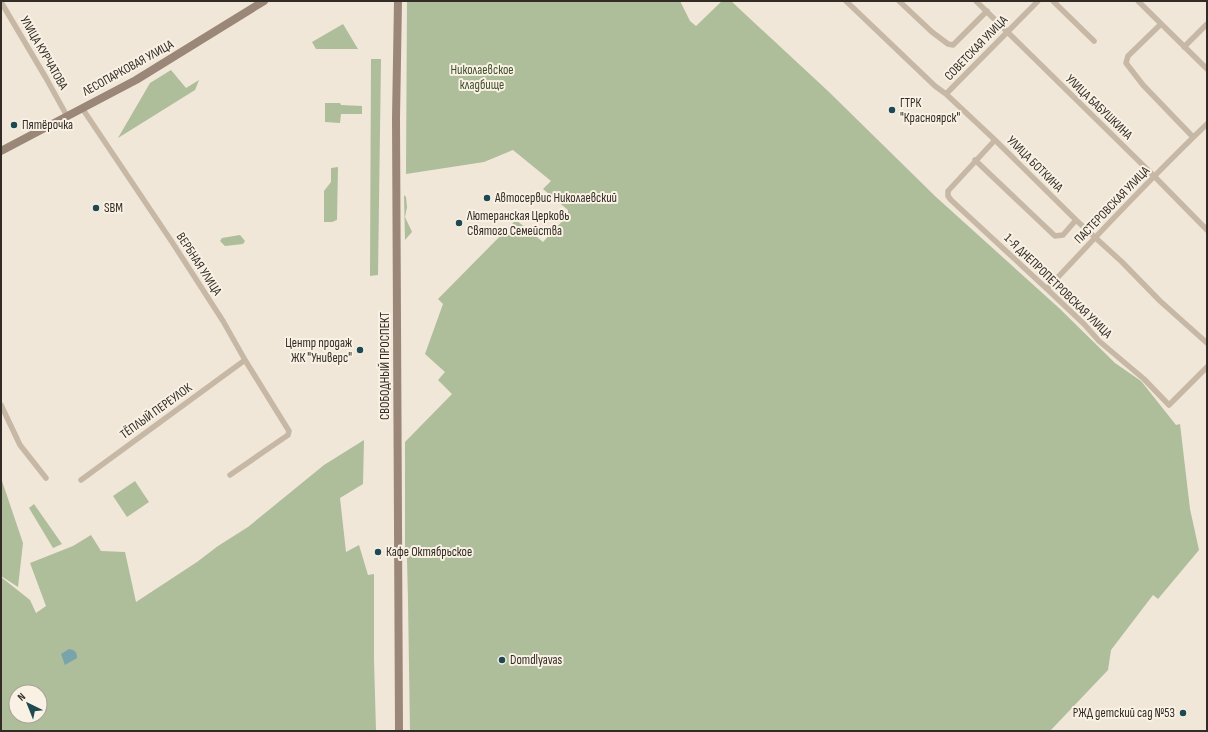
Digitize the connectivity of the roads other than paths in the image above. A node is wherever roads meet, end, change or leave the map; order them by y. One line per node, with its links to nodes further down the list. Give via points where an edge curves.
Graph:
1 (264, 1): 18 (main road, ЛЕСОПАРКОВАЯ УЛИЦА, via 156,68)
2 (398, 1): 37 (main road, СВОБОДНЫЙ ПРОСПЕКТ, via 396,118)
3 (846, 1): 17 (street, УЛИЦА БОТКИНА)
4 (898, 1): 10 (street, via 932,32 951,45)
5 (976, 1): 10 (street, УЛИЦА БАБУШКИНА)
6 (1038, 1): 13 (street, СОВЕТСКАЯ УЛИЦА)
7 (1053, 1): 14 (street)
8 (1, 2): 19 (street, УЛИЦА КУРЧАТОВА)
9 (1140, 2): 11 (street)
10 (986, 12): 13 (street, УЛИЦА БАБУШКИНА)
11 (1161, 24): 15 (street); 21 (street, via 1128,56 1126,63 1143,85)
12 (1207, 24): 15 (street)
13 (1007, 32): 17 (street, СОВЕТСКАЯ УЛИЦА); 25 (street, УЛИЦА БАБУШКИНА)
14 (1094, 41)
15 (1184, 47): 16 (street)
16 (1207, 69)
17 (946, 94): 22 (street, УЛИЦА БОТКИНА)
18 (82, 108): 19 (main road, ЛЕСОПАРКОВАЯ УЛИЦА); 31 (street, ВЕРБНАЯ УЛИЦА, via 215,308)
19 (66, 116): 23 (main road, ЛЕСОПАРКОВАЯ УЛИЦА)
20 (1207, 124): 21 (street, ПАСТЕРОВСКАЯ УЛИЦА)
21 (1193, 137): 25 (street, ПАСТЕРОВСКАЯ УЛИЦА)
22 (995, 140): 24 (street, 1-Я ДНЕПРОПЕТРОВСКАЯ УЛИЦА); 26 (street, УЛИЦА БОТКИНА)
23 (1, 151)
24 (975, 160): 26 (street, via 1055,236 1063,234); 29 (street, 1-Я ДНЕПРОПЕТРОВСКАЯ УЛИЦА, via 948,191 948,196)
25 (1154, 176): 27 (street, УЛИЦА БАБУШКИНА); 28 (street, ПАСТЕРОВСКАЯ УЛИЦА)
26 (1076, 220): 28 (street, УЛИЦА БОТКИНА)
27 (1207, 230)
28 (1095, 237): 29 (street, ПАСТЕРОВСКАЯ УЛИЦА); 30 (street, УЛИЦА БОТКИНА)
29 (1048, 289): 32 (street, 1-Я ДНЕПРОПЕТРОВСКАЯ УЛИЦА, via 1099,341 1144,379 1169,405)
30 (1207, 343)
31 (244, 360): 34 (street, ВЕРБНАЯ УЛИЦА, via 289,431 288,436); 36 (street, ТЁПЛЫЙ ПЕРЕУЛОК)
32 (1207, 367)
33 (1, 405): 35 (street, via 20,445)
34 (230, 475)
35 (46, 478)
36 (81, 480)
37 (399, 731)

